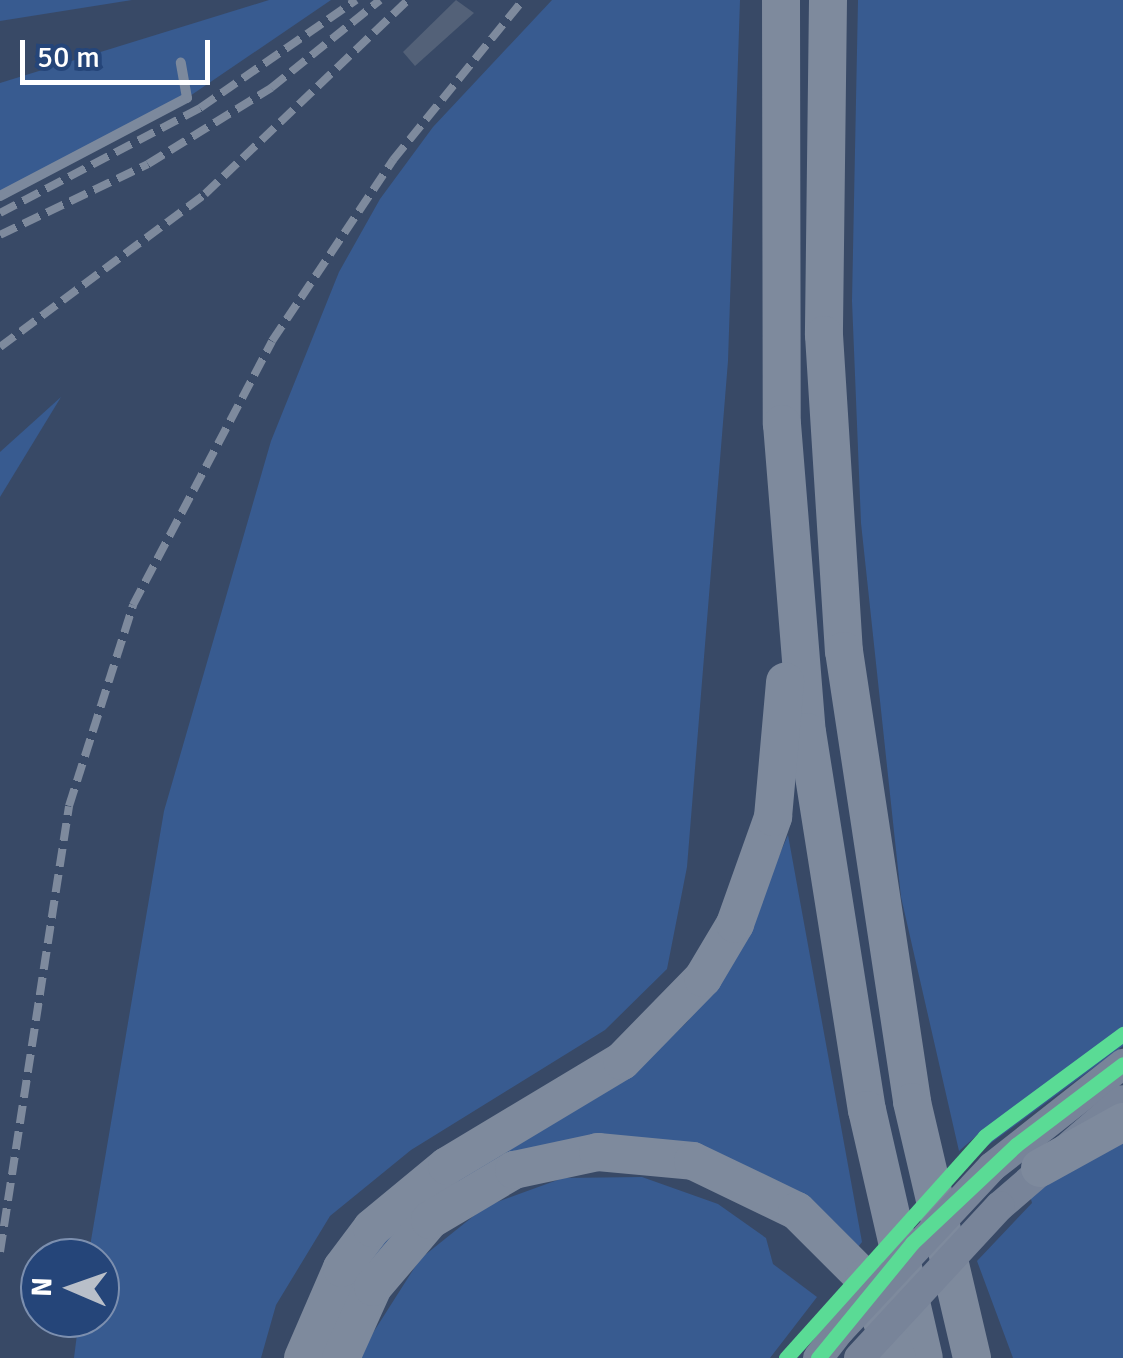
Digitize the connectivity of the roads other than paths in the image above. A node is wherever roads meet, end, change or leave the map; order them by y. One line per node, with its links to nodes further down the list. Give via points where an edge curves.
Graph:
1 (782, 0): 5 (highway, via 777,268)
2 (828, 0): 10 (highway, via 824,336 844,651 877,908)
3 (181, 64): 4 (lane, via 187,98)
4 (0, 196)
5 (793, 595): 11 (highway, via 773,817 734,924 703,978 622,1062 447,1166 372,1228 342,1268); 16 (highway, via 846,993)
6 (1123, 1064): 13 (street, bridge, via 992,1167)
7 (1123, 1100): 9 (street)
8 (1123, 1122): 9 (highway)
9 (1040, 1168): 14 (street, bridge)
10 (941, 1238): 17 (highway); 18 (highway)
11 (303, 1358)
12 (340, 1358): 15 (highway, via 373,1287 430,1220 514,1170 598,1152 694,1161 797,1211 864,1278)
13 (818, 1358)
14 (859, 1358)
15 (897, 1358)
16 (924, 1358)
17 (972, 1358)
18 (996, 1358)

